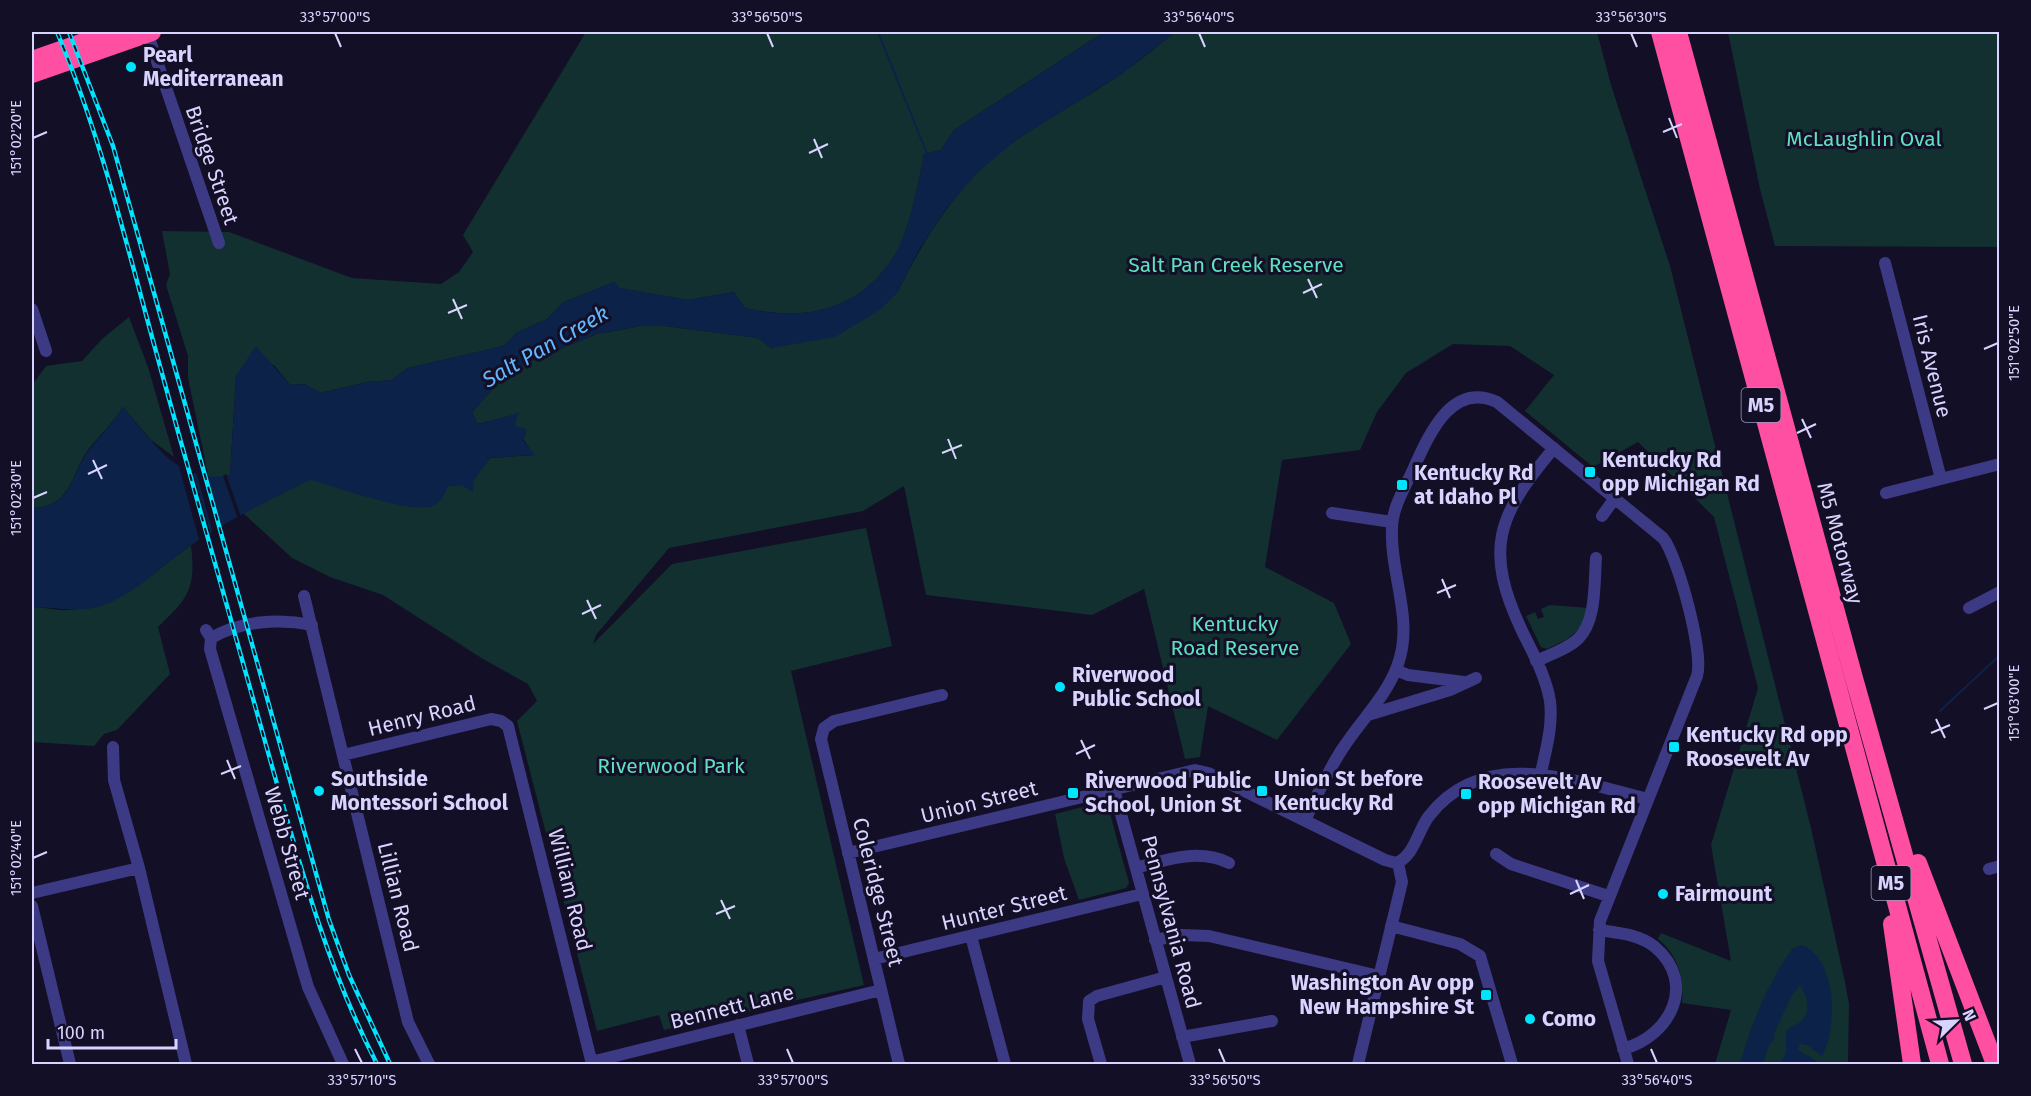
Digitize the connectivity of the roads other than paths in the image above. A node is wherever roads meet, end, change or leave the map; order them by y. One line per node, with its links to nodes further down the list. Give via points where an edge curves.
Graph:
1 (112, 32): 5 (highway)
2 (149, 32): 5 (highway); 9 (street, Bridge Street)
3 (1660, 32): 35 (highway, M5 Motorway / M5)
4 (1678, 32): 31 (highway, M5 Motorway / M5)
5 (81, 50): 6 (highway)
6 (56, 58): 7 (highway); 8 (highway)
7 (32, 60)
8 (32, 74)
9 (219, 243)
10 (1886, 263): 15 (street, Iris Avenue)
11 (32, 309): 12 (street)
12 (46, 351)
13 (1554, 448): 17 (street); 20 (street, via 1497,402 1481,397 1464,399 1449,409 1429,435); 26 (street, via 1519,491 1506,516 1500,540 1508,600)
14 (2000, 464): 15 (street)
15 (1941, 479): 16 (street)
16 (1886, 493)
17 (1615, 498): 19 (street); 37 (street, via 1663,538 1671,550 1700,655 1698,676)
18 (1332, 513): 20 (street)
19 (1602, 516)
20 (1392, 522): 27 (street, via 1404,624)
21 (1596, 558): 26 (street, via 1591,610 1582,634)
22 (2000, 592): 24 (street)
23 (304, 596): 25 (street, Lillian Road)
24 (1969, 608)
25 (312, 625): 33 (street, Lillian Road); 66 (street, Webb Street, via 273,621 208,634 308,987)
26 (1536, 661): 34 (street, via 1551,711)
27 (1396, 670): 29 (street); 29 (street, via 1408,675 1470,680)
28 (942, 695): 39 (street, Coleridge Street, via 842,719 822,733)
29 (1368, 715): 38 (street, via 1341,750)
30 (508, 726): 33 (street, Henry Road, via 491,719); 63 (street, William Road)
31 (1868, 726): 78 (highway, M5 Motorway / M5); 79 (highway)
32 (113, 747): 43 (street, via 114,780)
33 (343, 755): 67 (street, Lillian Road, via 408,1022)
34 (1541, 773): 37 (street); 42 (street, via 1499,774 1462,787 1428,817 1412,849)
35 (1862, 778): 76 (highway, via 1889,911); 77 (highway, M5 Motorway / M5)
36 (1114, 789): 38 (street, Union Street, via 1201,771); 39 (street, Union Street); 44 (street, Pennsylvania Road)
37 (1647, 799): 47 (street)
38 (1305, 820): 42 (street, Union Street)
39 (848, 853): 55 (street, Coleridge Street)
40 (1496, 854): 47 (street, via 1511,864)
41 (1229, 863): 44 (street, via 1213,857 1189,856)
42 (1398, 863): 49 (street, via 1402,882)
43 (139, 868): 45 (street); 65 (street)
44 (1136, 868): 46 (street, Pennsylvania Road)
45 (32, 894)
46 (1142, 894): 52 (street, Hunter Street); 53 (street, Pennsylvania Road)
47 (1608, 896): 50 (street)
48 (32, 906): 64 (street)
49 (1391, 926): 51 (street); 54 (street)
50 (1599, 930): 62 (street, via 1598,961); 62 (street, via 1635,936 1652,945 1668,963 1674,980 1674,1000 1665,1023 1648,1040)
51 (1412, 931): 54 (street, via 1397,937); 74 (street, via 1468,947 1480,956)
52 (971, 936): 55 (street, Hunter Street); 70 (street)
53 (1155, 940): 56 (street, via 1181,935 1209,936); 57 (street, Pennsylvania Road)
54 (1385, 954): 56 (street)
55 (874, 959): 58 (street, Coleridge Street)
56 (1379, 976): 73 (street)
57 (1166, 977): 61 (street, Pennsylvania Road); 71 (street, via 1089,1001 1087,1011)
58 (881, 990): 60 (street, Bennett Lane); 69 (street, Coleridge Street)
59 (1272, 1022): 61 (street)
60 (738, 1025): 63 (street, Bennett Lane); 68 (street)
61 (1182, 1037): 72 (street, Pennsylvania Road)
62 (1623, 1049): 75 (street)
63 (592, 1064)
64 (70, 1065)
65 (186, 1065)
66 (343, 1065)
67 (429, 1065)
68 (748, 1065)
69 (899, 1065)
70 (1005, 1065)
71 (1101, 1065)
72 (1190, 1065)
73 (1358, 1065)
74 (1512, 1065)
75 (1628, 1065)
76 (1912, 1065)
77 (1940, 1065)
78 (1963, 1065)
79 (1995, 1065)

